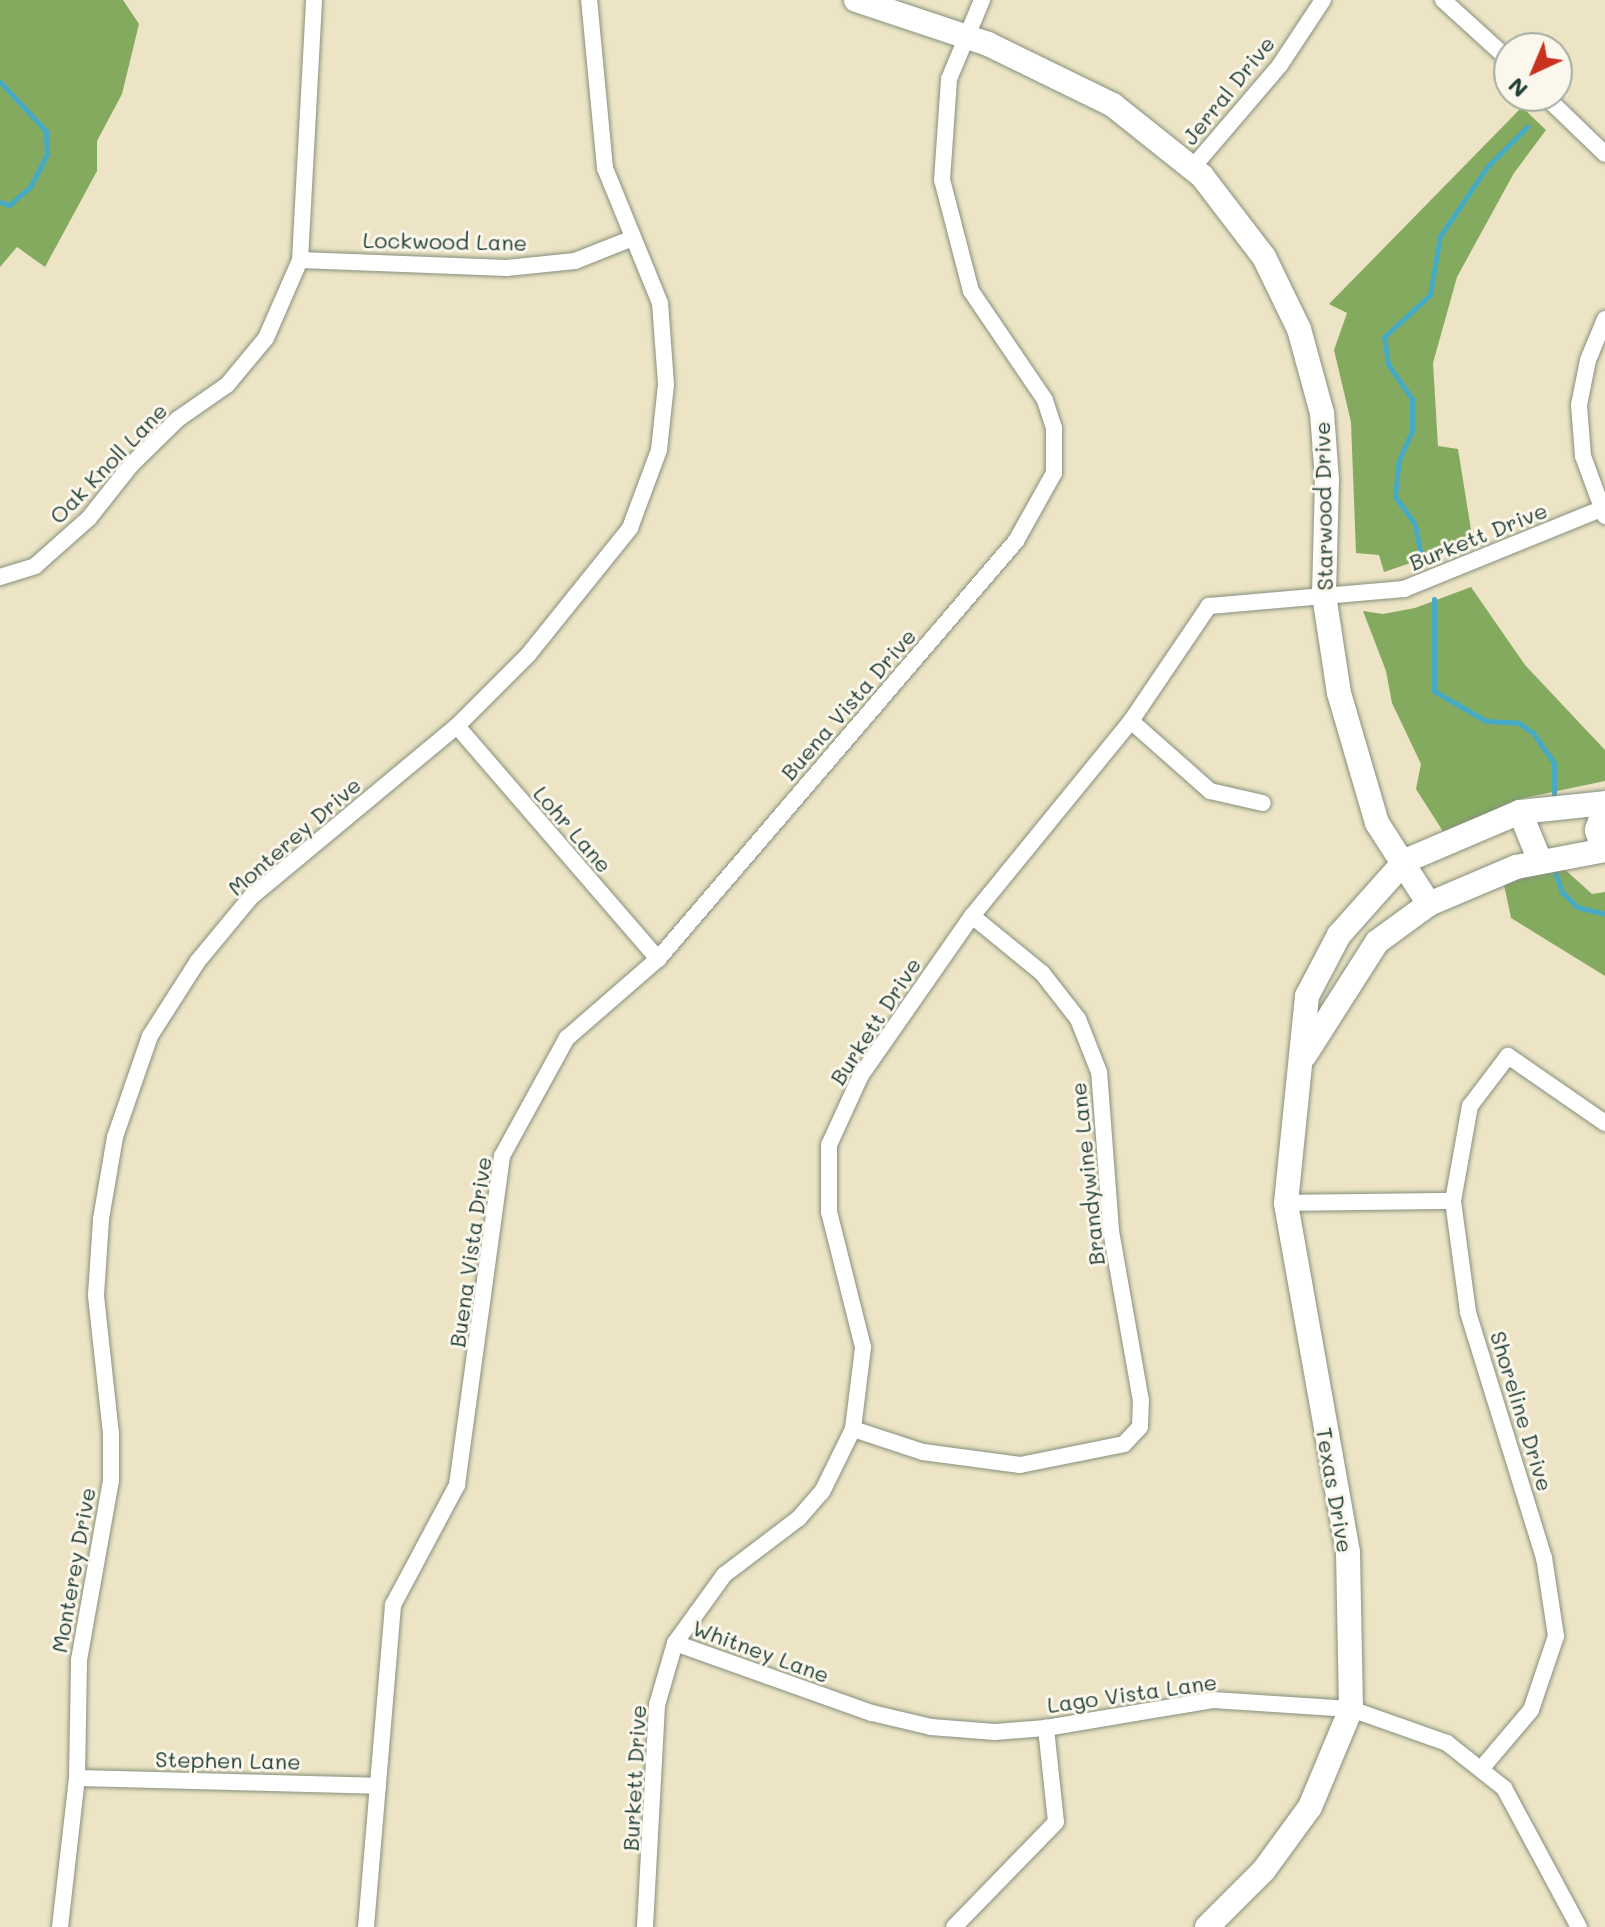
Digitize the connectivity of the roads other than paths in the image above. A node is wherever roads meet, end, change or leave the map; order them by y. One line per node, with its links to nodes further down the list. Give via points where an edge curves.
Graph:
1 (314, 0): 13 (street, Oak Knoll Lane)
2 (589, 0): 12 (street, Monterey Drive, via 605,168)
3 (856, 0): 7 (street, Starwood Drive)
4 (982, 0): 7 (street)
5 (1323, 0): 11 (street, Jerral Drive, via 1280,65)
6 (1443, 0): 8 (street)
7 (964, 35): 11 (street, Starwood Drive, via 1113,105); 28 (street, Buena Vista Drive, via 949,79 941,135 942,180 954,240 978,303 1039,388 1054,428 1054,473 1029,524)
8 (1493, 45)
9 (1562, 112): 10 (street)
10 (1605, 154)
11 (1193, 167): 17 (street, Starwood Drive, via 1264,257 1311,366 1326,454)
12 (633, 238): 13 (street, Lockwood Lane, via 575,261 507,268); 19 (street, Monterey Drive, via 660,303 666,384 659,450 630,528 528,655)
13 (300, 260): 16 (street, Oak Knoll Lane, via 266,338 227,385 178,419 131,465 89,518 35,566)
14 (1605, 319): 15 (street, via 1588,360 1579,405 1581,445)
15 (1603, 512): 17 (street, Burkett Drive, via 1424,584)
16 (0, 577)
17 (1324, 595): 18 (street, Burkett Drive, via 1209,606); 24 (street, Starwood Drive, via 1339,693 1377,823)
18 (1131, 721): 20 (street, via 1210,791); 27 (street, Burkett Drive)
19 (457, 726): 28 (street, Lohr Lane); 39 (street, Monterey Drive, via 251,897 198,961 150,1036 115,1137 101,1219 96,1295 111,1481 79,1660)
20 (1263, 803)
21 (1605, 805): 22 (street, Texas Drive); 23 (street, via 1597,830)
22 (1520, 812): 24 (street, Texas Drive); 25 (street)
23 (1604, 850): 25 (street, Texas Drive)
24 (1405, 861): 26 (street, Starwood Drive); 29 (street, Texas Drive, via 1339,935 1307,996)
25 (1540, 861): 26 (street, Texas Drive)
26 (1429, 904): 29 (street, Texas Drive, via 1377,942)
27 (972, 916): 33 (street, Burkett Drive, via 861,1075 829,1145 829,1212 863,1347); 33 (street, Brandywine Lane, via 1042,973 1078,1019 1099,1072 1111,1230 1141,1401 1140,1427 1124,1444 1020,1465 923,1452)
28 (658, 959): 40 (street, Buena Vista Drive, via 567,1038 502,1156 457,1485 393,1605)
29 (1304, 1057): 32 (street, Texas Drive, via 1294,1102)
30 (1605, 1123): 31 (street, Shoreline Drive, via 1508,1056 1470,1106)
31 (1453, 1201): 32 (street); 38 (street, Shoreline Drive, via 1468,1312 1544,1558 1556,1636 1531,1710)
32 (1286, 1203): 36 (street, Texas Drive, via 1348,1552)
33 (853, 1429): 34 (street, Burkett Drive, via 822,1492 799,1518 724,1575)
34 (675, 1643): 35 (street, Whitney Lane); 43 (street, Burkett Drive, via 657,1705)
35 (831, 1700): 37 (street, Lago Vista Lane, via 931,1727 995,1732)
36 (1351, 1709): 37 (street, Lago Vista Lane, via 1213,1700); 38 (street, Lago Vista Lane, via 1447,1743); 45 (street, Texas Drive, via 1310,1807 1264,1870)
37 (1046, 1728): 44 (street, via 1056,1822)
38 (1481, 1769): 46 (street, Lago Vista Lane, via 1504,1788)
39 (77, 1778): 40 (street, Stephen Lane); 41 (street, Monterey Drive)
40 (378, 1786): 42 (street, Buena Vista Drive)
41 (60, 1927)
42 (366, 1927)
43 (645, 1927)
44 (954, 1927)
45 (1207, 1927)
46 (1579, 1927)

